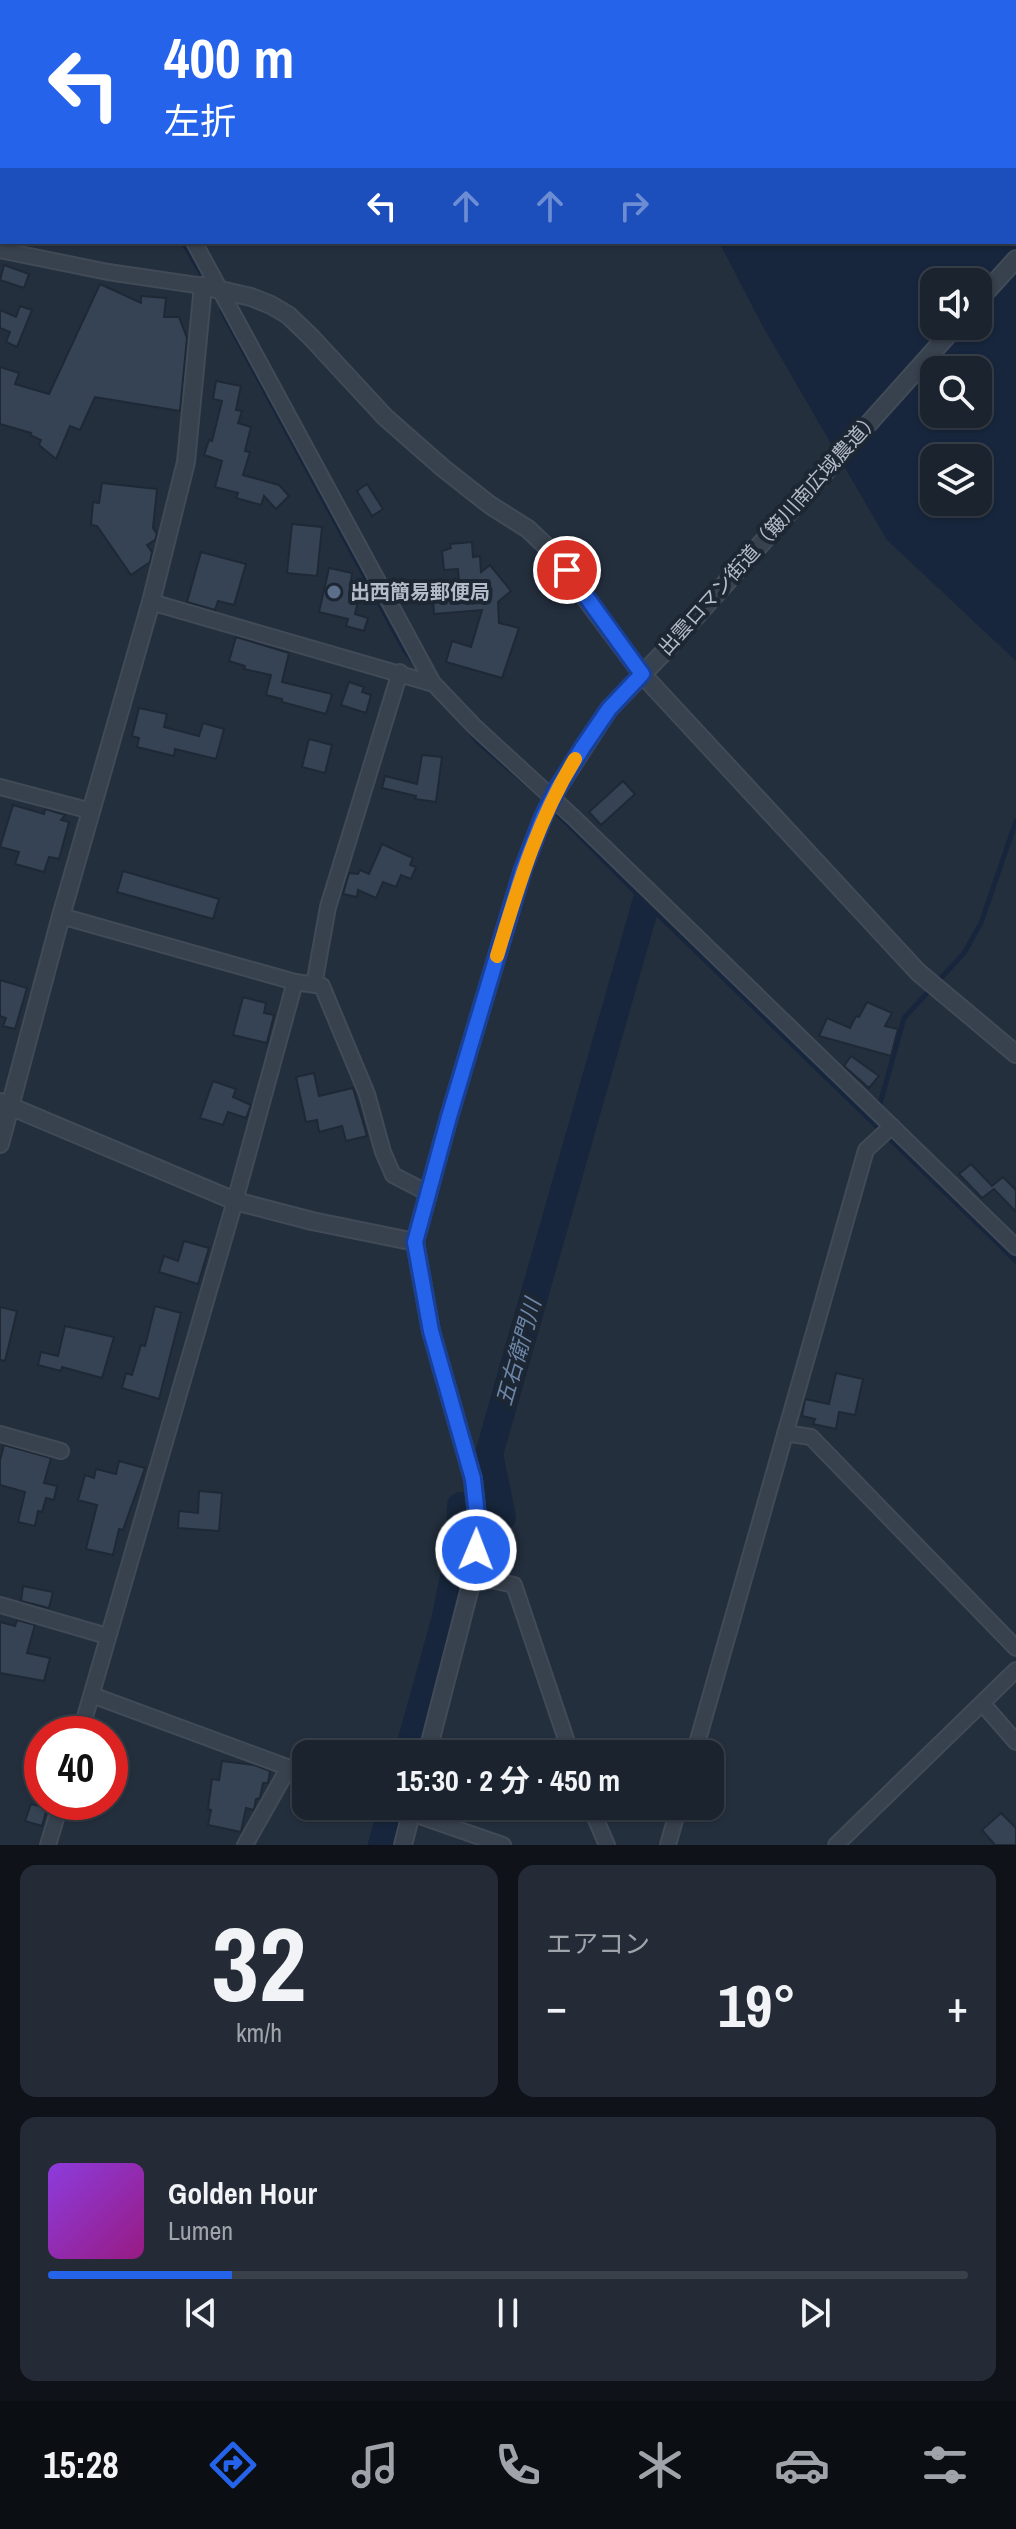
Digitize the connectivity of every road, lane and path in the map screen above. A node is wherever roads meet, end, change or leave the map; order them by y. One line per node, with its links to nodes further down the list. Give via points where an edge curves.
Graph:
1 (195, 244): 6 (street)
2 (0, 250): 4 (street)
3 (1016, 259): 5 (street)
4 (203, 286): 6 (street); 8 (street, via 186,462)
5 (992, 286)
6 (221, 289): 10 (street, via 288,315 385,417 478,496 528,529 567,570); 11 (street)
7 (943, 340): 10 (street, 出雲ロマン街道（簸川南広域農道）)
8 (151, 602): 9 (street); 13 (street)
9 (400, 672): 11 (street); 16 (street, via 328,907)
10 (642, 674): 17 (street, via 918,972); 21 (street, 出雲ロマン街道（簸川南広域農道）, bridge, via 609,709 543,817)
11 (433, 683): 19 (street)
12 (0, 787): 13 (street)
13 (91, 811): 14 (street)
14 (61, 916): 15 (street); 18 (street)
15 (295, 982): 16 (street); 22 (street)
16 (314, 985): 21 (street, via 322,986 367,1094 393,1175)
17 (1016, 1054)
18 (6, 1104): 20 (street); 22 (street)
19 (892, 1126): 24 (street); 25 (street, via 866,1150)
20 (0, 1144)
21 (428, 1193): 23 (street, 出雲ロマン街道（簸川南広域農道）)
22 (235, 1201): 23 (street); 30 (street)
23 (415, 1242): 28 (street, 出雲ロマン街道（簸川南広域農道）, via 431,1331 473,1479 478,1525)
24 (1016, 1247)
25 (785, 1433): 31 (street, via 811,1437); 38 (street)
26 (0, 1434): 27 (street)
27 (61, 1451)
28 (473, 1576): 36 (street, 出雲ロマン街道（簸川南広域農道）); 37 (street, via 514,1585)
29 (0, 1605): 30 (street)
30 (107, 1636): 33 (street)
31 (1016, 1648)
32 (1016, 1670): 34 (street)
33 (92, 1695): 35 (street); 40 (street)
34 (982, 1703): 39 (street); 53 (street)
35 (86, 1716)
36 (431, 1740)
37 (566, 1740)
38 (698, 1740)
39 (1016, 1742)
40 (289, 1767): 41 (street); 48 (street)
41 (292, 1768)
42 (56, 1820): 47 (street)
43 (409, 1820): 49 (street)
44 (438, 1820): 50 (street)
45 (596, 1820): 51 (street)
46 (675, 1820): 52 (street)
47 (48, 1845)
48 (245, 1845)
49 (403, 1845)
50 (503, 1845)
51 (607, 1845)
52 (668, 1845)
53 (836, 1845)

